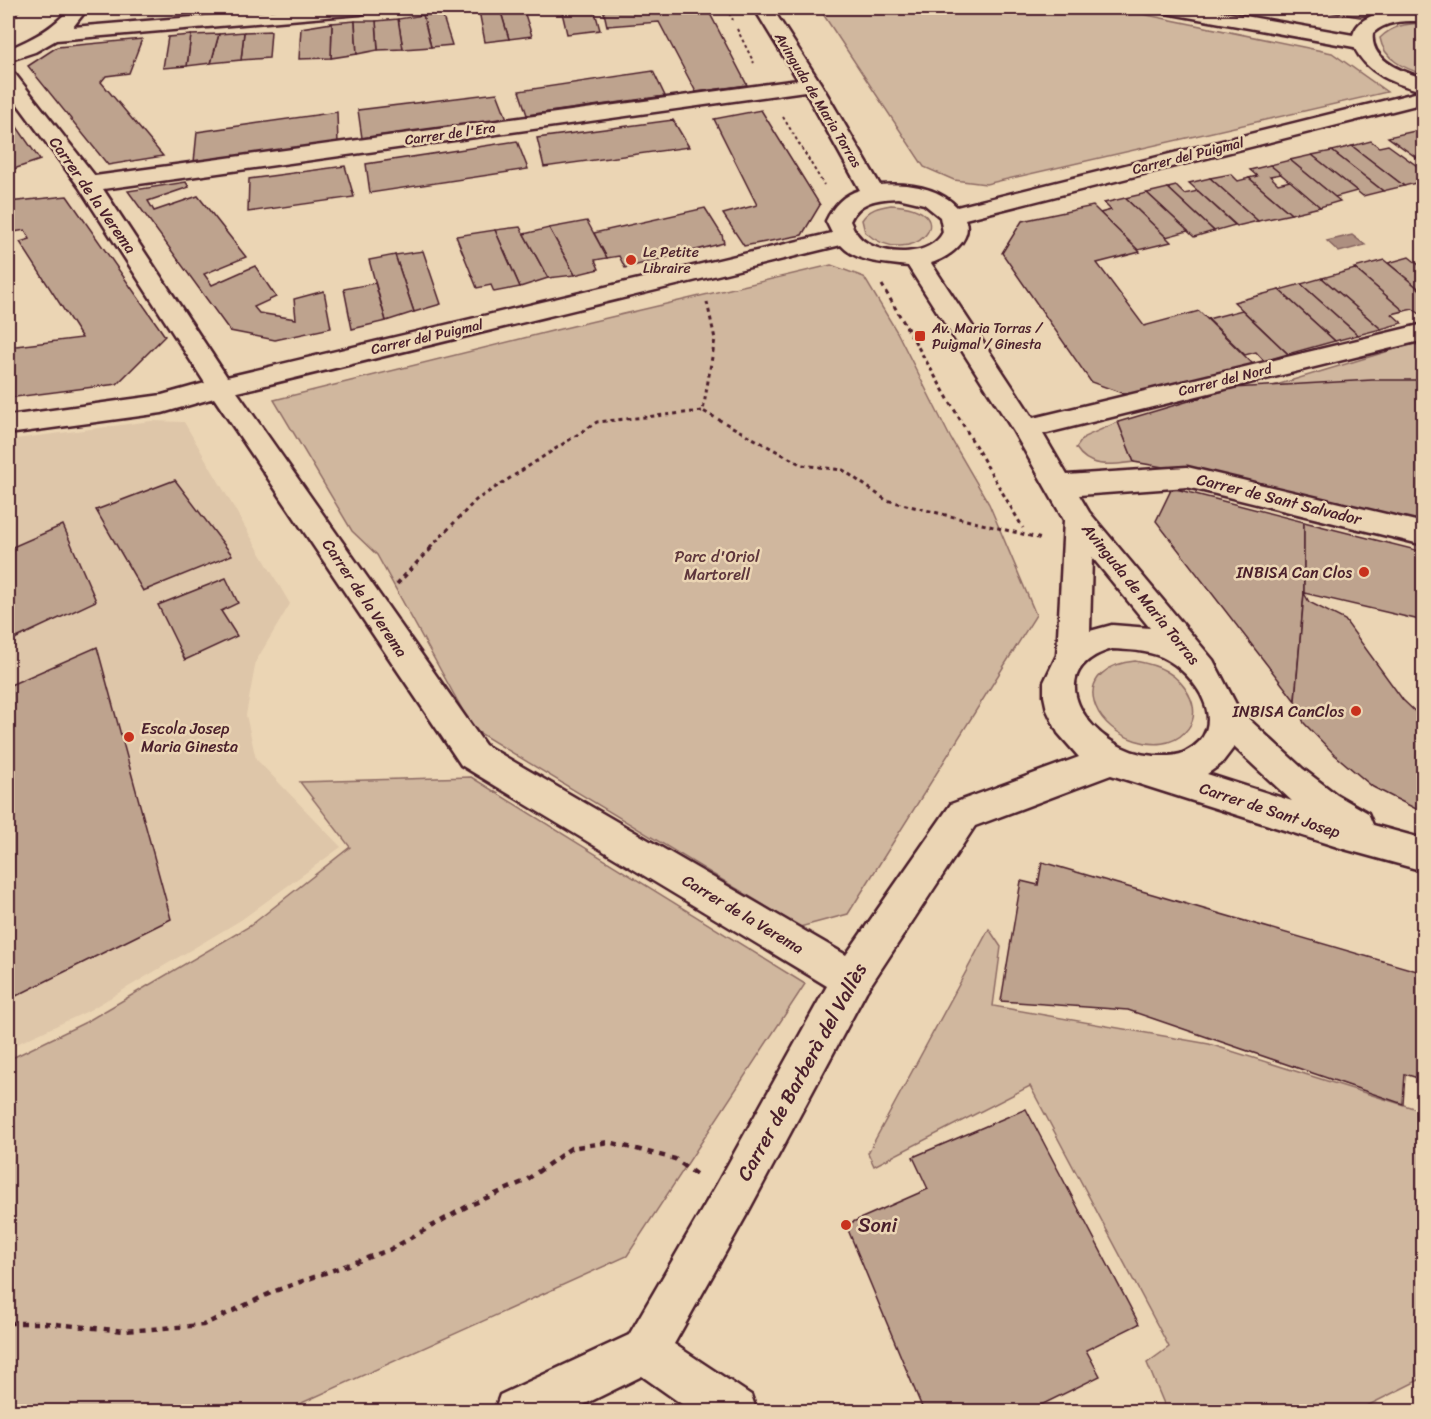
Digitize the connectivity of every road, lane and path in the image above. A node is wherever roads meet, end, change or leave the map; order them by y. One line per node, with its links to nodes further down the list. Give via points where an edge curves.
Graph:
1 (19, 8): 8 (path)
2 (79, 8): 10 (street)
3 (360, 8): 10 (street)
4 (763, 8): 13 (street, Avinguda de Maria Torras)
5 (1171, 8): 9 (street)
6 (1264, 8): 9 (street)
7 (1424, 15): 9 (street, via 1384,18)
8 (8, 23)
9 (1363, 33): 14 (street, via 1367,57 1387,71)
10 (52, 35): 11 (street)
11 (8, 55)
12 (8, 78): 16 (street, Carrer de la Verema)
13 (811, 84): 16 (street, Carrer de l'Era); 17 (street, Avinguda de Maria Torras)
14 (1424, 85)
15 (1424, 96): 18 (street, Carrer del Puigmal)
16 (89, 184): 23 (street, Carrer de la Verema)
17 (873, 192): 18 (street, via 919,194 941,204); 19 (street, via 856,198 842,210 838,221)
18 (952, 215): 20 (street, via 956,230 951,242 936,253)
19 (845, 237): 20 (street, via 874,255); 23 (street, Carrer del Puigmal)
20 (915, 259): 26 (street, Avinguda de Maria Torras)
21 (705, 294): 24 (path, via 715,339)
22 (1424, 332): 26 (street, Carrer del Nord)
23 (221, 388): 25 (street, Carrer del Puigmal, via 162,404); 31 (street, Carrer de la Verema)
24 (703, 411): 30 (path, via 802,465 843,470 886,500); 31 (path, via 597,422 477,500 395,586)
25 (8, 425)
26 (1026, 429): 27 (street, Avinguda de Maria Torras)
27 (1061, 486): 28 (street, Avinguda de Maria Torras); 29 (street, Carrer de Sant Salvador, via 1187,477)
28 (1079, 520): 32 (street, Avinguda de Maria Torras); 33 (street, Avinguda de Maria Torras)
29 (1424, 534)
30 (1048, 540)
31 (370, 605): 38 (street, Carrer de la Verema, via 473,755)
32 (1073, 655): 33 (street, via 1091,643 1136,637 1175,650); 35 (street, via 1060,679 1062,708 1080,737)
33 (1202, 669): 34 (street)
34 (1225, 717): 36 (street, via 1222,736 1212,752 1196,764); 37 (street, Carrer de Sant Josep, via 1291,780 1325,806)
35 (1111, 760): 36 (street); 38 (street, Carrer de Barberà del Vallès, via 963,815)
36 (1150, 771): 37 (street, Carrer de Sant Josep)
37 (1407, 850)
38 (852, 979): 39 (street, Carrer de Barberà del Vallès)
39 (732, 1199): 40 (path, via 675,1159 609,1142 571,1148 525,1181 466,1207 389,1250 275,1291 203,1325 125,1331); 41 (street, Carrer de Barberà del Vallès)
40 (8, 1323)
41 (645, 1351): 42 (street); 43 (street)
42 (517, 1412)
43 (734, 1412)

